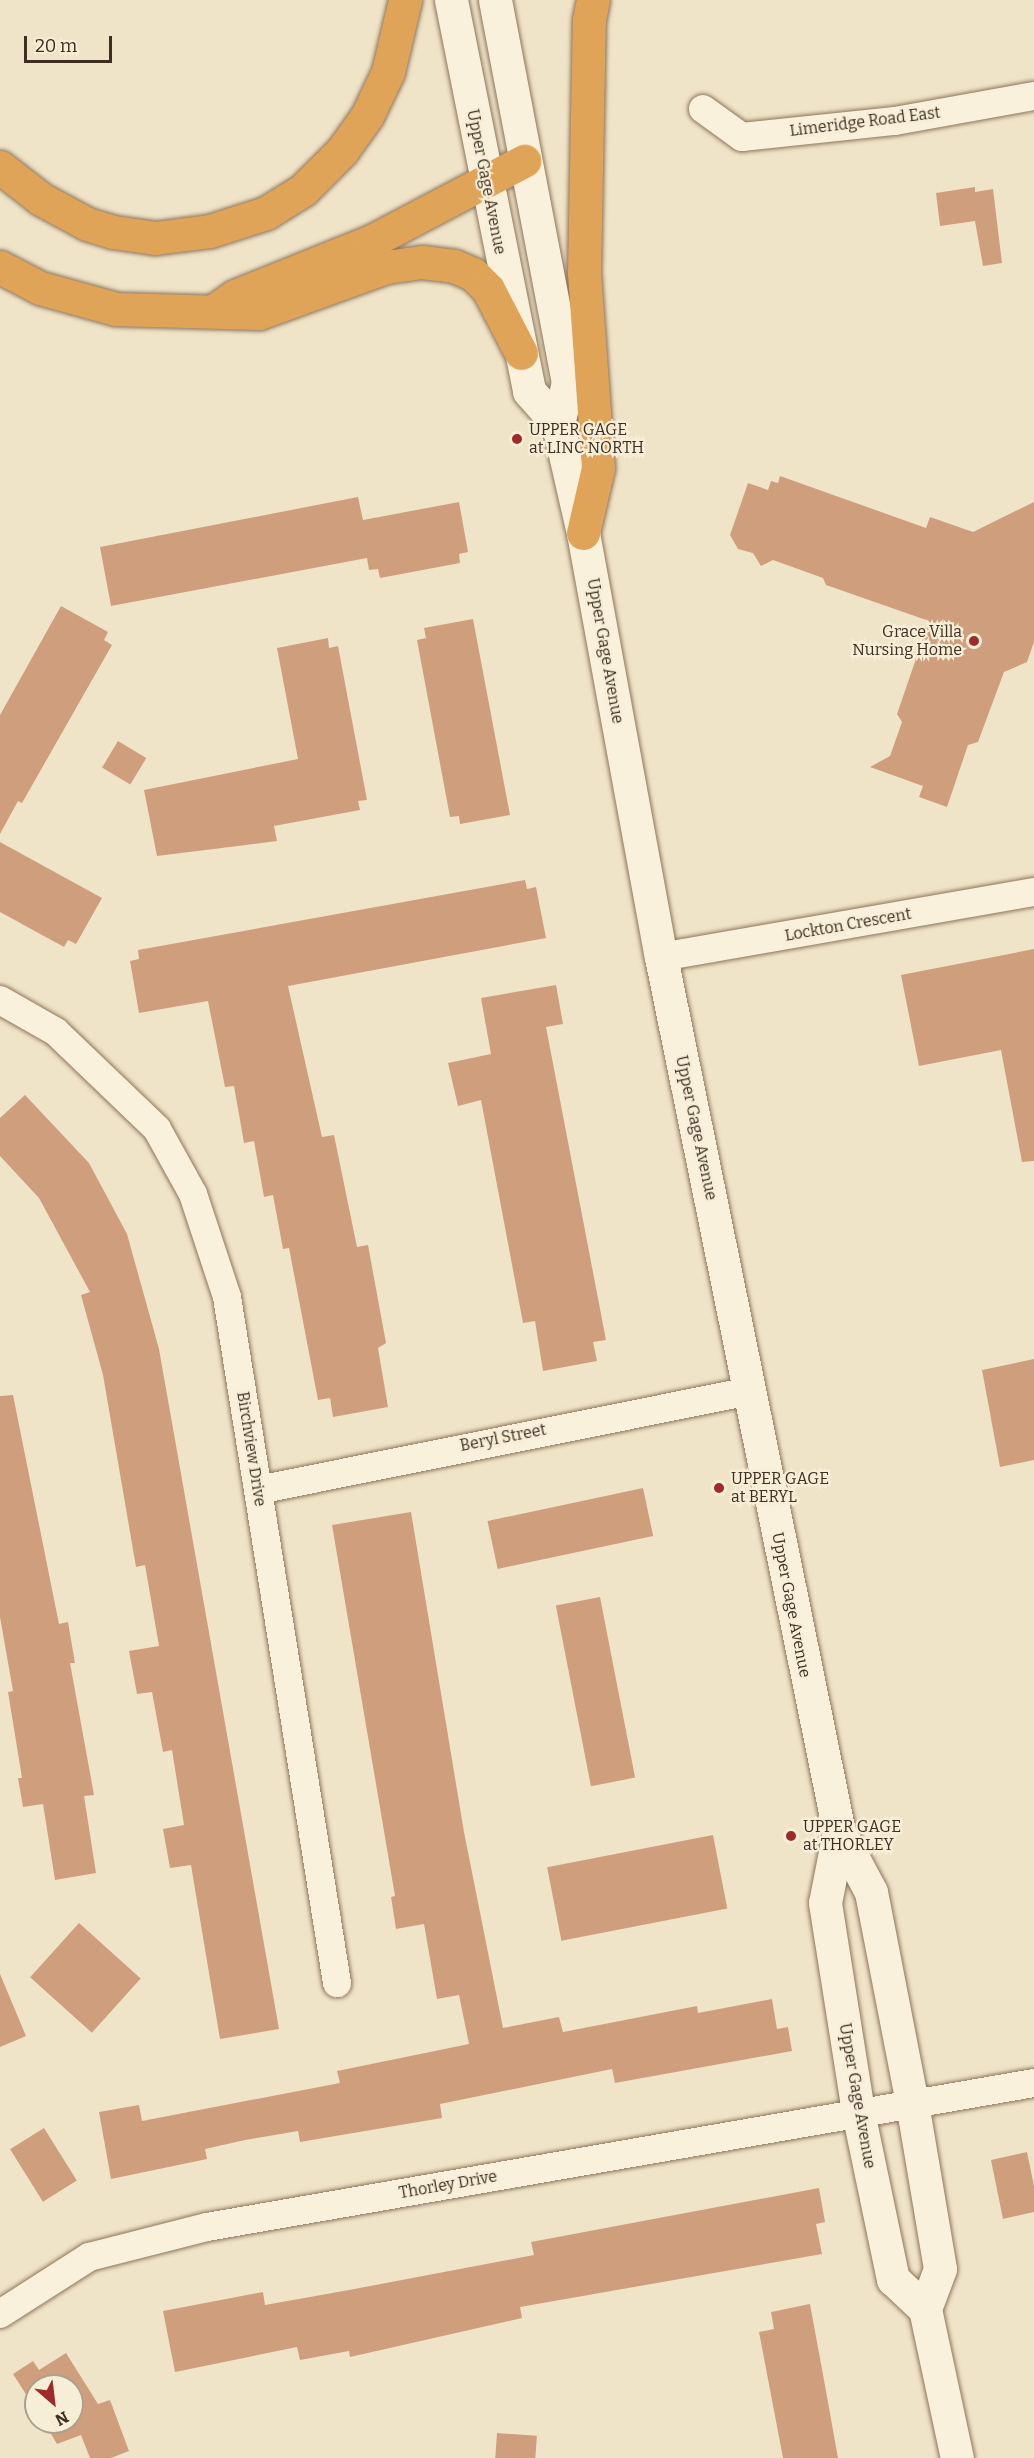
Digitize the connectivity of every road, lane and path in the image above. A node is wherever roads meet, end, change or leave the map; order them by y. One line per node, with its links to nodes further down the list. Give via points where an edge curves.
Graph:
1 (405, 0): 8 (highway, via 388,72 367,116 342,151 303,190 266,213 210,231 155,238 113,232 87,224 41,199)
2 (451, 0): 9 (main road, Upper Gage Avenue)
3 (495, 0): 7 (main road, Upper Gage Avenue)
4 (594, 0): 14 (highway, via 589,20 584,273 598,468)
5 (1034, 96): 6 (street, Limeridge Road East, via 895,121 742,137)
6 (703, 109)
7 (524, 161): 9 (highway); 13 (main road, Upper Gage Avenue, via 568,382)
8 (0, 167)
9 (485, 180): 11 (highway, via 374,240 235,296); 12 (main road, Upper Gage Avenue)
10 (0, 267): 11 (highway, via 40,288 116,309)
11 (214, 311): 12 (highway, via 259,313 386,267 422,262 454,266 473,274 488,289)
12 (521, 353): 13 (main road, Upper Gage Avenue, via 529,391)
13 (558, 424): 14 (main road, Upper Gage Avenue)
14 (583, 533): 16 (main road, Upper Gage Avenue)
15 (1034, 892): 16 (street, Lockton Crescent)
16 (661, 957): 18 (main road, Upper Gage Avenue)
17 (0, 1000): 19 (street, Birchview Drive, via 56,1032 157,1129 193,1194 227,1297)
18 (750, 1391): 19 (street, Beryl Street); 20 (main road, Upper Gage Avenue)
19 (258, 1490): 21 (street, Birchview Drive)
20 (839, 1832): 23 (main road, Upper Gage Avenue, via 871,1892); 24 (main road, Upper Gage Avenue, via 825,1903)
21 (337, 1983)
22 (1034, 2083): 23 (street, Thorley Drive)
23 (912, 2103): 24 (street, Thorley Drive); 25 (main road, Upper Gage Avenue, via 940,2269)
24 (858, 2112): 25 (main road, Upper Gage Avenue, via 893,2279); 26 (street, Thorley Drive, via 207,2227 89,2257)
25 (925, 2309): 27 (main road)
26 (0, 2314)
27 (957, 2458)

